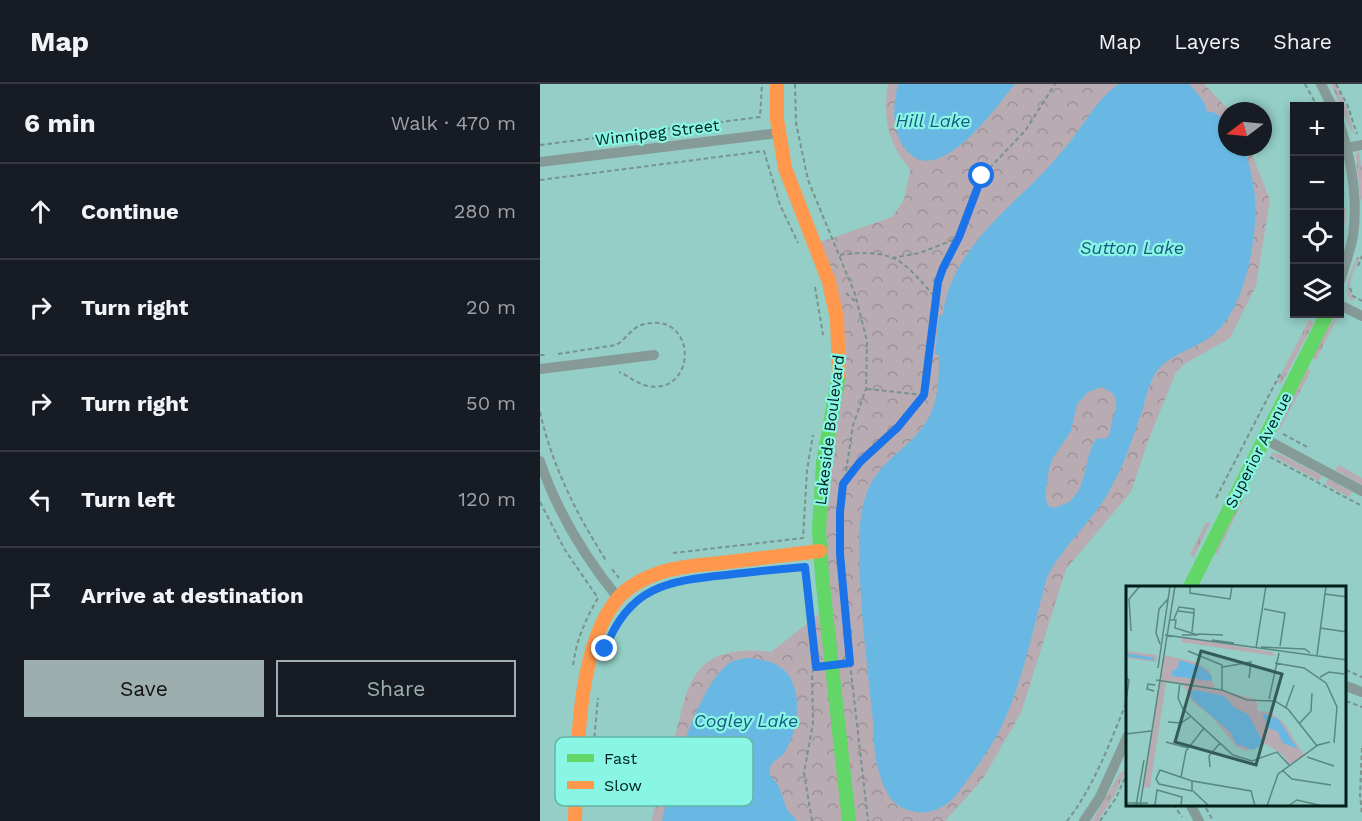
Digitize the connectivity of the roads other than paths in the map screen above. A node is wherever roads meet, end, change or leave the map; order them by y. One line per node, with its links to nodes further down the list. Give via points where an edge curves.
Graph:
1 (777, 84): 4 (street, Lakeside Boulevard)
2 (1321, 84): 3 (street)
3 (1330, 102)
4 (779, 133): 8 (street, Winnipeg Street); 18 (street, Lakeside Boulevard, via 792,189 824,266 837,319 839,375 820,485)
5 (1344, 140): 7 (street)
6 (1362, 145): 7 (street)
7 (1346, 148): 9 (street, via 1354,218)
8 (540, 162)
9 (1344, 269)
10 (1344, 307): 11 (street)
11 (1362, 316)
12 (1325, 318): 15 (street, Superior Avenue)
13 (654, 355): 14 (street)
14 (540, 369)
15 (1263, 438): 17 (street); 19 (street, Superior Avenue)
16 (540, 461): 20 (street, via 574,537)
17 (1362, 491)
18 (820, 551): 20 (street, via 675,568 657,573); 28 (street, Lakeside Boulevard)
19 (1190, 586)
20 (618, 597): 23 (street, via 601,623 589,662)
21 (1347, 686): 22 (street)
22 (1362, 692)
23 (581, 737)
24 (1124, 755): 29 (street)
25 (576, 806): 27 (street)
26 (1191, 806): 30 (street)
27 (575, 821)
28 (849, 821)
29 (1084, 821)
30 (1199, 821)

